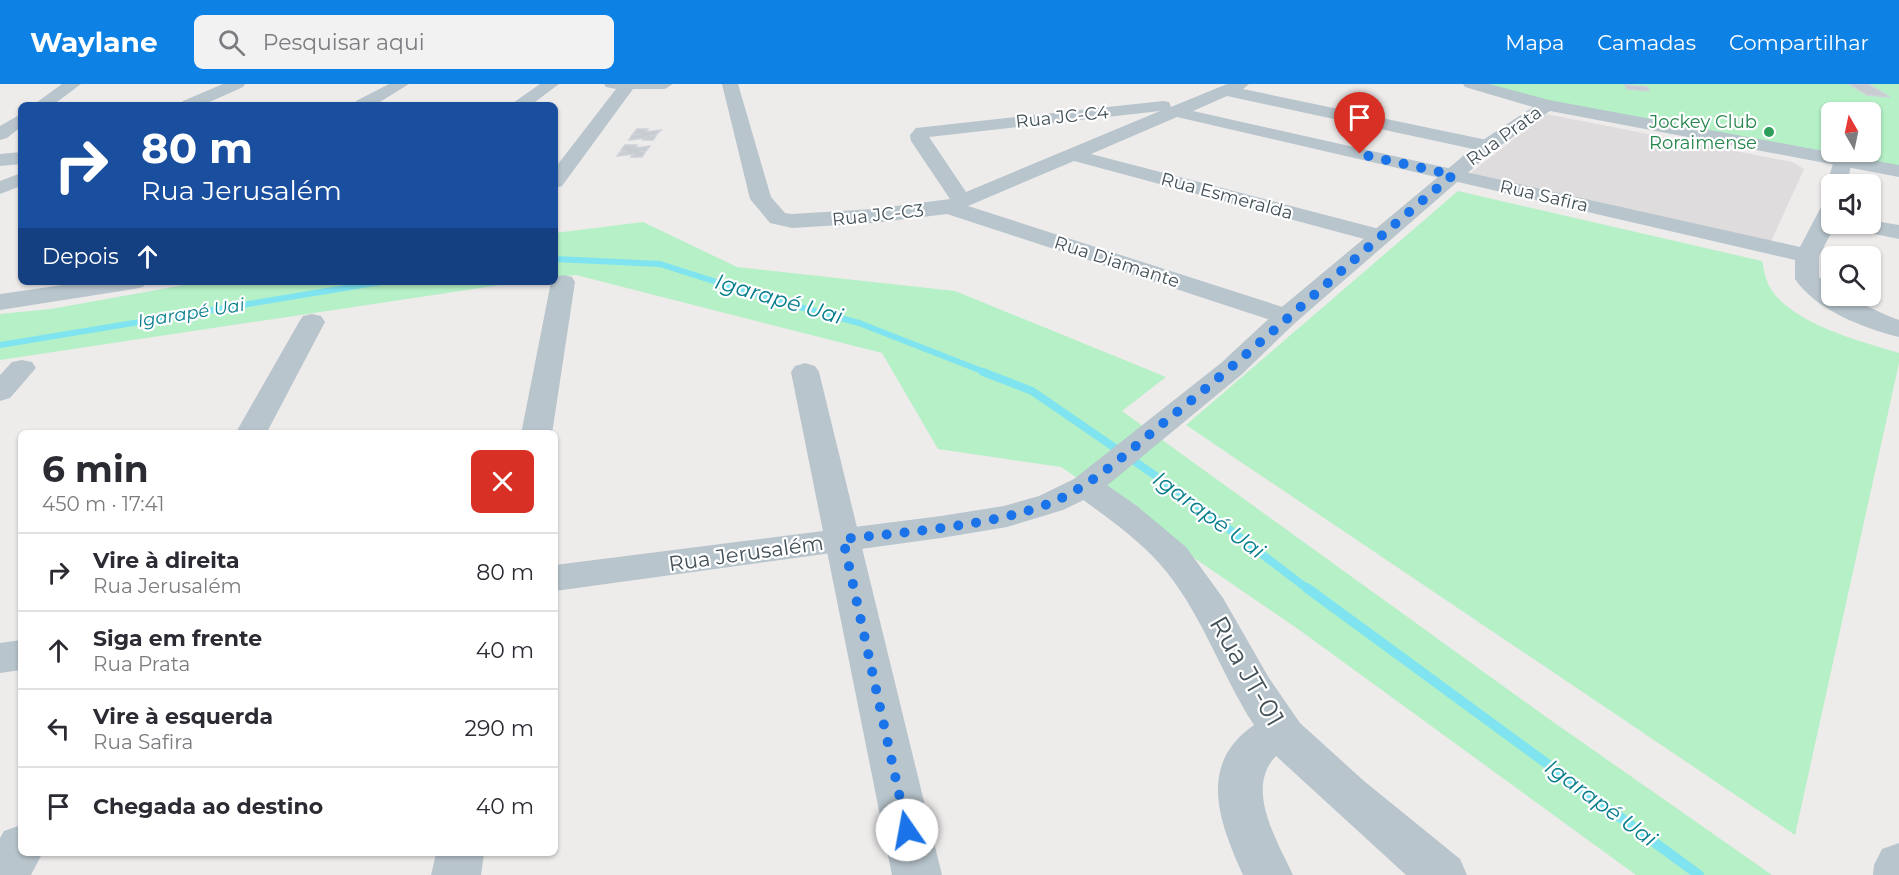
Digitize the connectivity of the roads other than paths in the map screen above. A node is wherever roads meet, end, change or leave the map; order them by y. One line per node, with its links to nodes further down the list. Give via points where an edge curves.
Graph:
1 (73, 84): 10 (street)
2 (401, 84): 12 (street)
3 (551, 84): 13 (street)
4 (665, 84): 8 (street)
5 (730, 84): 30 (street, Rua JC-C3, via 760,199 778,218 792,221 873,216)
6 (1471, 84): 15 (street)
7 (233, 85): 11 (street)
8 (619, 85): 27 (street)
9 (1234, 87): 14 (street); 19 (street)
10 (46, 102)
11 (196, 102)
12 (368, 102)
13 (524, 102)
14 (1196, 103): 16 (street); 30 (street, Rua JC-C4, via 928,130 919,135 920,141)
15 (1546, 105): 19 (street, Rua Prata); 21 (street)
16 (1176, 112): 20 (street); 26 (street, Rua Safira)
17 (18, 121): 18 (street)
18 (0, 134)
19 (1487, 146): 26 (street, Rua Prata)
20 (1074, 155): 30 (street); 34 (street, Rua Esmeralda)
21 (1821, 157)
22 (18, 158): 23 (street)
23 (0, 160)
24 (1848, 162): 25 (street)
25 (1899, 171)
26 (1453, 175): 34 (street, Rua Prata); 35 (street, Rua Safira)
27 (558, 177)
28 (18, 180): 29 (street)
29 (0, 188)
30 (955, 204): 41 (street, Rua Diamante)
31 (1881, 228): 33 (street)
32 (1821, 232): 35 (street)
33 (1899, 232)
34 (1379, 236): 41 (street, Rua Prata)
35 (1807, 256): 43 (street, via 1807,279 1827,297 1857,315)
36 (563, 282): 48 (street)
37 (23, 285): 39 (street)
38 (114, 285): 40 (street)
39 (0, 297)
40 (0, 302)
41 (1287, 317): 49 (street, Rua Prata, via 1231,369)
42 (312, 322): 47 (street)
43 (1899, 329)
44 (22, 368): 46 (street)
45 (805, 372): 51 (street)
46 (0, 392)
47 (252, 430)
48 (537, 430)
49 (1100, 474): 50 (street, Rua Prata, via 1051,502); 55 (street, Rua JT-01, via 1183,567)
50 (1007, 516): 51 (street, Rua Jerusalém)
51 (843, 539): 52 (street, Rua Jerusalém); 61 (street)
52 (558, 578)
53 (18, 655): 54 (street)
54 (0, 658)
55 (1280, 730): 62 (street, via 1254,750 1240,778 1241,811); 63 (street, Rua JT-01, via 1374,820)
56 (18, 851): 59 (street)
57 (460, 856): 60 (street)
58 (1899, 865): 64 (street)
59 (5, 875)
60 (456, 875)
61 (917, 875)
62 (1268, 875)
63 (1442, 875)
64 (1898, 875)

